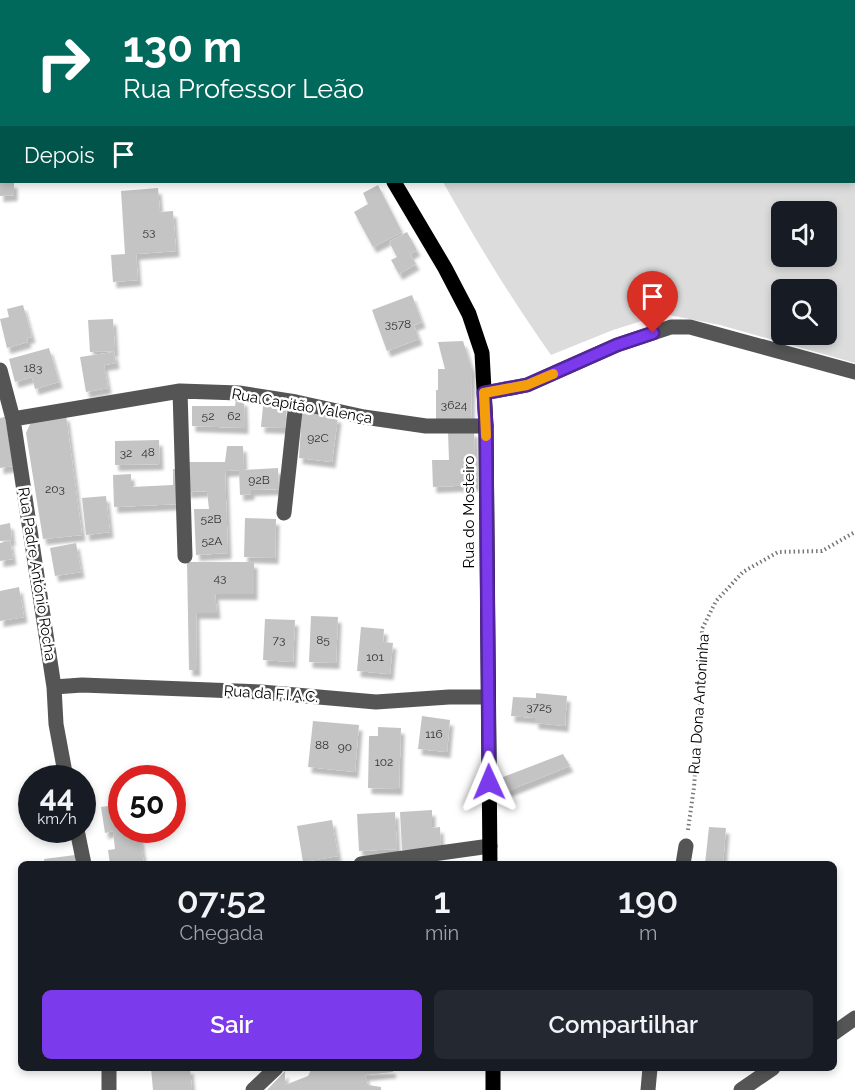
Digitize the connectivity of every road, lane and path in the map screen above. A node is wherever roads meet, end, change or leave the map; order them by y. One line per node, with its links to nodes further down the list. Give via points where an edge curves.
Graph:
1 (395, 183): 5 (main road, Rua do Mosteiro, via 469,314 482,353)
2 (0, 370): 7 (street, Rua Padre António Rocha)
3 (855, 372): 5 (street, via 690,327 671,327 617,345 527,385)
4 (180, 391): 6 (street, Rua Capitão Valença, via 239,393); 7 (street, Rua Capitão Valença); 11 (street)
5 (484, 393): 8 (main road, Rua do Mosteiro)
6 (296, 402): 8 (street, Rua Capitão Valença, via 426,426); 9 (street)
7 (8, 412): 12 (street, Rua Padre António Rocha)
8 (486, 426): 13 (main road, Rua do Mosteiro)
9 (284, 513)
10 (855, 532): 17 (path, Rua Dona Antoninha, via 822,551 778,552 743,572 716,601 702,629 701,693)
11 (185, 556)
12 (54, 687): 13 (street, Rua da F.I.A.C., via 261,692 376,702); 14 (street, Rua Padre António Rocha)
13 (488, 697): 16 (main road, Rua do Mosteiro)
14 (64, 765)
15 (79, 843): 18 (street)
16 (490, 846): 19 (street); 20 (main road, Rua do Mosteiro)
17 (686, 846): 21 (street)
18 (83, 861)
19 (382, 861)
20 (490, 861)
21 (684, 861)
22 (855, 1018): 23 (street)
23 (837, 1031)
24 (109, 1071): 29 (street)
25 (273, 1071): 30 (street)
26 (493, 1071): 31 (main road)
27 (650, 1071): 32 (street)
28 (769, 1071): 33 (street)
29 (109, 1090)
30 (253, 1090)
31 (493, 1090)
32 (648, 1090)
33 (741, 1090)

